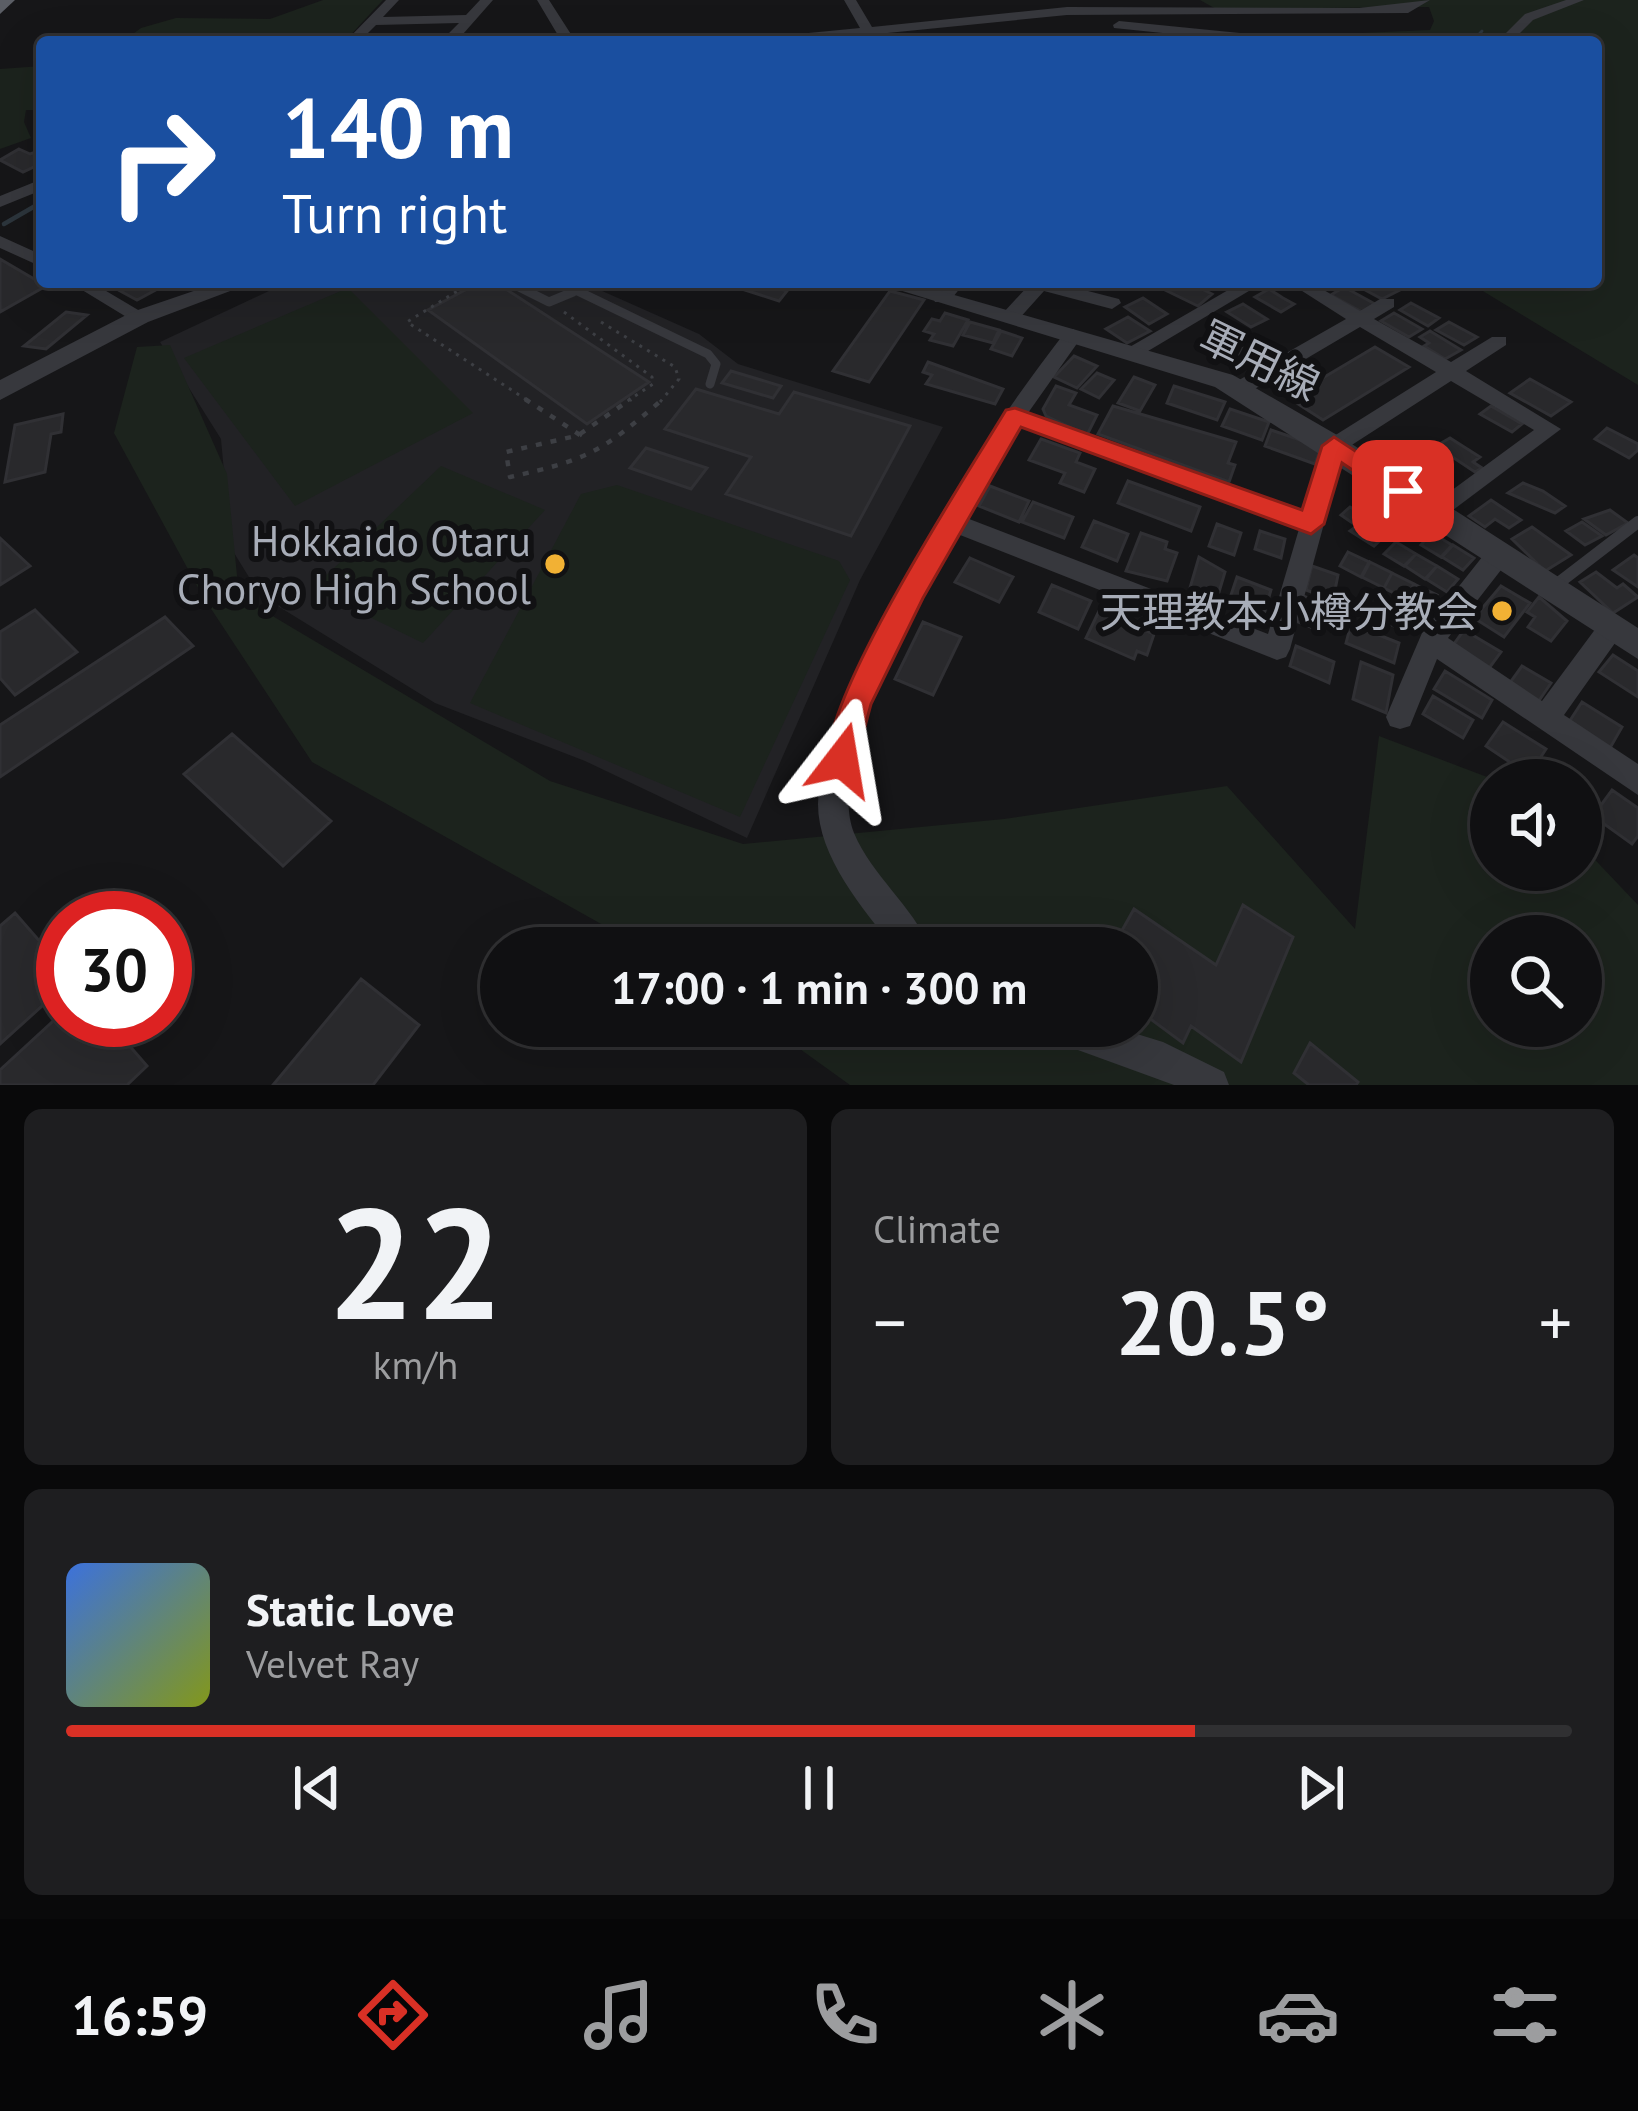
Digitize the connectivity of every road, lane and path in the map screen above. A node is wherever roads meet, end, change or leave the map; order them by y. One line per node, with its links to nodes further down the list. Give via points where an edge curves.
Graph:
1 (5, 0): 9 (highway)
2 (393, 0): 13 (street)
3 (488, 0): 12 (street)
4 (543, 0): 17 (street)
5 (850, 0): 14 (street)
6 (986, 0): 11 (street)
7 (1424, 0): 10 (street, via 1359,12)
8 (1578, 0): 21 (street, via 1529,17)
9 (0, 8)
10 (1088, 14): 11 (street); 20 (street)
11 (995, 16): 14 (street); 19 (street)
12 (471, 19): 13 (street); 16 (street)
13 (375, 21): 15 (street)
14 (866, 27): 18 (street)
15 (359, 36)
16 (450, 36)
17 (565, 36)
18 (838, 36)
19 (1000, 36)
20 (1183, 36)
21 (1510, 36)
22 (36, 187): 23 (street)
23 (0, 202)
24 (0, 241): 25 (street)
25 (36, 255)
26 (89, 288): 40 (street)
27 (225, 288): 40 (street)
28 (460, 288): 52 (path, via 407,322)
29 (521, 288): 37 (lane)
30 (567, 288): 36 (lane)
31 (1034, 288): 41 (street)
32 (1056, 288): 38 (street)
33 (1244, 288): 46 (street)
34 (1307, 288): 42 (street)
35 (949, 290): 41 (street, 軍用線)
36 (572, 292): 37 (lane); 48 (lane, via 708,354 716,364)
37 (550, 302): 52 (path, via 652,377 653,384)
38 (1112, 303)
39 (1387, 303): 42 (street)
40 (140, 316): 50 (street)
41 (1010, 317): 44 (street, 軍用線)
42 (1360, 319): 47 (street); 49 (street)
43 (600, 321): 52 (path, via 675,367 679,379 603,450 510,477 506,452)
44 (1073, 335): 46 (street, 軍用線); 51 (street)
45 (1499, 341): 47 (street)
46 (1131, 352): 49 (street, 軍用線)
47 (1451, 372): 53 (street); 54 (street, via 1550,429)
48 (710, 384)
49 (1239, 389): 53 (street, 軍用線)
50 (0, 391)
51 (1015, 416): 55 (street); 57 (street)
52 (580, 435)
53 (1334, 446): 54 (street, 軍用線); 57 (street)
54 (1437, 513): 58 (street, 軍用線)
55 (952, 522): 57 (street, via 1276,649); 66 (street, via 856,703 833,806 848,850)
56 (1638, 522): 59 (lane)
57 (1311, 524)
58 (1499, 554): 59 (street, 軍用線); 61 (street)
59 (1551, 588): 60 (street, 軍用線)
60 (1611, 628): 62 (street, 軍用線); 64 (street)
61 (1431, 641): 63 (street); 64 (street)
62 (1638, 645)
63 (1400, 717)
64 (1545, 719): 65 (street)
65 (1638, 781)
66 (900, 927)
67 (1122, 1047): 68 (street)
68 (1211, 1085)

